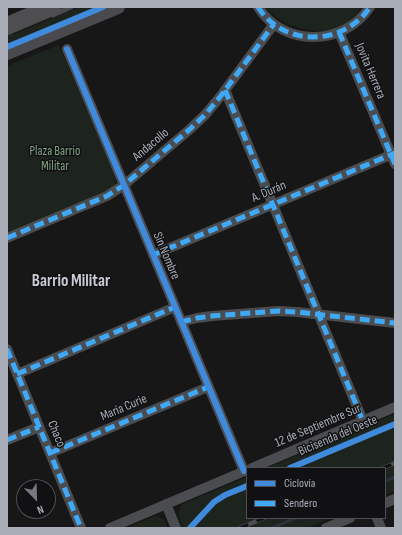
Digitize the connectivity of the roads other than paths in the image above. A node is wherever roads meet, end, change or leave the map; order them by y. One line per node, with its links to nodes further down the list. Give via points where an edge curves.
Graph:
1 (22, 7): 7 (highway)
2 (70, 7): 6 (lane)
3 (118, 7): 13 (street)
4 (258, 7): 8 (street)
5 (370, 7): 11 (street, via 361,19)
6 (51, 12): 9 (highway)
7 (7, 13)
8 (274, 24): 11 (street, via 302,36 327,36); 14 (street, Andacollo)
9 (12, 27): 10 (lane)
10 (7, 31)
11 (339, 32): 15 (street, Jovita Herrera)
12 (67, 49): 16 (street, Sin Nombre)
13 (7, 53)
14 (225, 90): 16 (street, Andacollo, via 197,122); 17 (street)
15 (394, 158): 17 (street, A. Durán)
16 (124, 185): 18 (street, Andacollo, via 102,198); 19 (street, Sin Nombre)
17 (273, 205): 19 (street, A. Durán); 21 (street)
18 (7, 238)
19 (153, 255): 20 (street, Sin Nombre)
20 (175, 307): 22 (street, Sin Nombre); 25 (street)
21 (318, 314): 22 (street, via 268,311 208,316); 23 (street); 28 (street)
22 (181, 322): 26 (street, Sin Nombre)
23 (395, 323)
24 (7, 350): 25 (street, Chaco)
25 (17, 374): 29 (street, Chaco)
26 (208, 387): 31 (street, María Curie); 33 (street, Sin Nombre)
27 (395, 408): 28 (street, 12 de Septiembre Sur)
28 (363, 421): 32 (street, 12 de Septiembre Sur)
29 (39, 426): 30 (street); 31 (street, Chaco)
30 (7, 440)
31 (50, 453): 37 (street, Chaco)
32 (254, 467)
33 (246, 468)
34 (246, 470): 35 (street, 12 de Septiembre Sur)
35 (166, 504): 38 (street, 12 de Septiembre Sur); 39 (street)
36 (348, 519): 40 (street)
37 (81, 528)
38 (110, 528)
39 (176, 528)
40 (326, 528)

